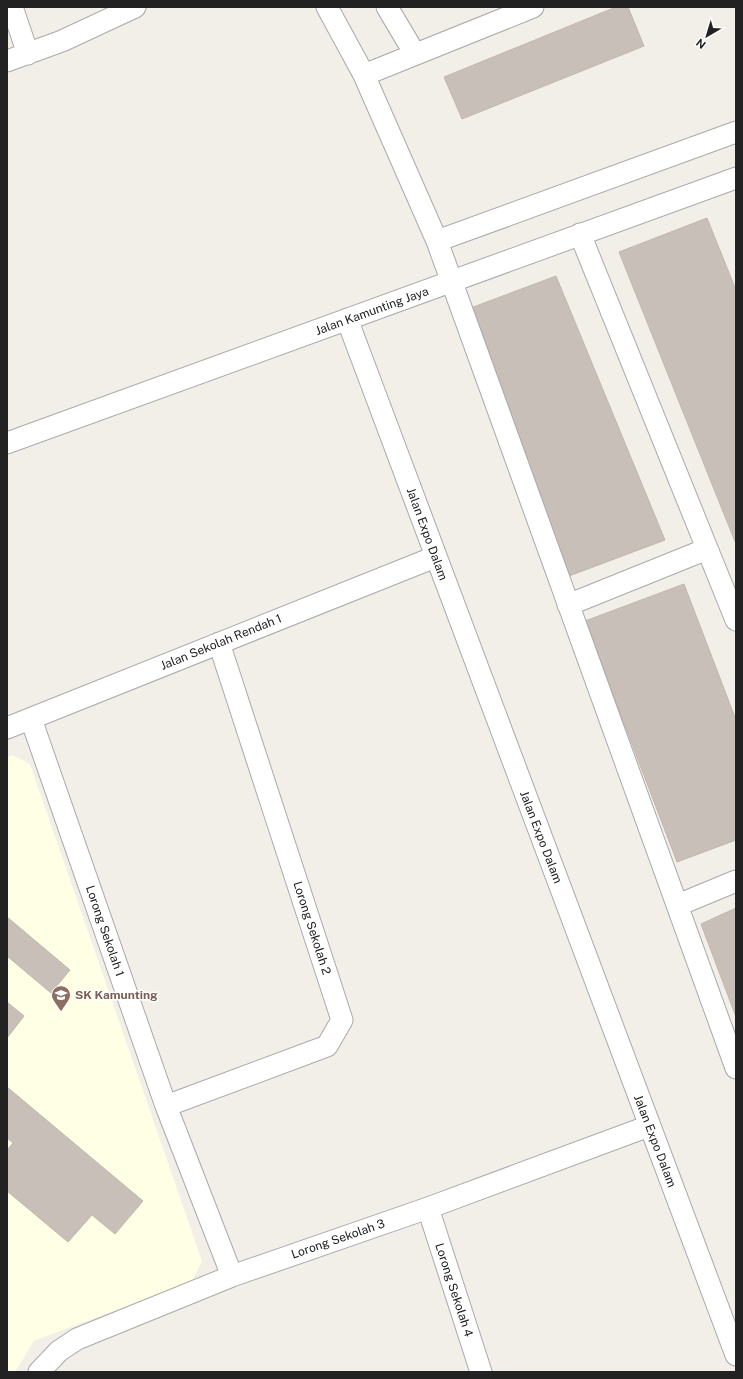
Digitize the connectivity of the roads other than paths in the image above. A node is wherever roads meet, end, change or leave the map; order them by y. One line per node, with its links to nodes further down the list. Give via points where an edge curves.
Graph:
1 (12, 7): 6 (street)
2 (134, 7): 6 (street)
3 (327, 7): 9 (street)
4 (387, 7): 7 (street)
5 (533, 7): 7 (street)
6 (28, 54): 8 (street)
7 (415, 54): 9 (street)
8 (7, 61)
9 (364, 74): 13 (street)
10 (736, 132): 13 (street)
11 (736, 178): 12 (street, Jalan Kamunting Jaya)
12 (580, 234): 14 (street, Jalan Kamunting Jaya); 17 (street)
13 (437, 241): 14 (street)
14 (450, 282): 15 (street, Jalan Kamunting Jaya); 19 (street)
15 (347, 319): 16 (street, Jalan Kamunting Jaya); 18 (street, Jalan Expo Dalam)
16 (7, 443)
17 (706, 549): 19 (street); 20 (street)
18 (435, 557): 21 (street, Jalan Sekolah Rendah 1); 28 (street, Jalan Expo Dalam)
19 (568, 605): 25 (street)
20 (736, 620)
21 (219, 643): 22 (street, Jalan Sekolah Rendah 1); 27 (street, Lorong Sekolah 2, via 342,1020 327,1046)
22 (31, 719): 23 (street, Jalan Sekolah Rendah 1); 27 (street, Lorong Sekolah 1)
23 (7, 728)
24 (736, 881): 25 (street)
25 (678, 905): 26 (street)
26 (736, 1068)
27 (166, 1106): 30 (street, Lorong Sekolah 1)
28 (649, 1126): 29 (street, Lorong Sekolah 3); 31 (street, Jalan Expo Dalam)
29 (428, 1208): 30 (street, Lorong Sekolah 3); 33 (street, Lorong Sekolah 4)
30 (232, 1276): 32 (street, Lorong Sekolah 3, via 77,1339 59,1351)
31 (736, 1355)
32 (39, 1372)
33 (481, 1372)

